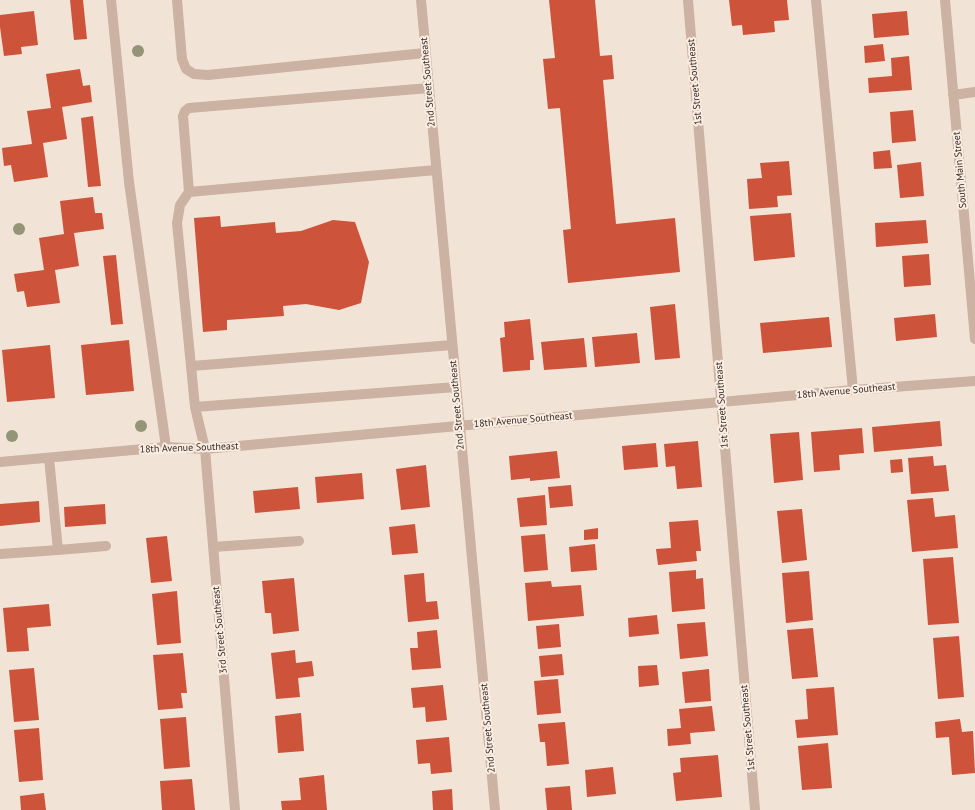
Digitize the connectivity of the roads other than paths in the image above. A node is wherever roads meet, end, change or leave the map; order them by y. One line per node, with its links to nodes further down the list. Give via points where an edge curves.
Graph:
1 (111, 0): 22 (street, via 129,182)
2 (177, 0): 7 (street, via 182,59 186,69 194,74 208,75)
3 (421, 0): 7 (street, 2nd Street Southeast)
4 (688, 0): 19 (street, 1st Street Southeast)
5 (816, 0): 18 (street)
6 (945, 0): 10 (street, South Main Street)
7 (425, 52): 8 (street, 2nd Street Southeast)
8 (429, 88): 11 (street, 2nd Street Southeast); 12 (street, via 189,108 183,116)
9 (975, 92): 10 (street)
10 (953, 95): 13 (street, South Main Street)
11 (436, 170): 12 (street); 14 (street, 2nd Street Southeast)
12 (189, 192): 15 (street, 3rd Street Southeast, via 180,205 177,223)
13 (975, 339)
14 (452, 345): 15 (street); 17 (street, 2nd Street Southeast)
15 (192, 366): 20 (street, 3rd Street Southeast)
16 (975, 381): 18 (street, 18th Avenue Southeast)
17 (456, 387): 20 (street); 21 (street, 2nd Street Southeast)
18 (853, 390): 19 (street, 18th Avenue Southeast)
19 (720, 402): 21 (street, 18th Avenue Southeast); 33 (street, 1st Street Southeast)
20 (195, 407): 23 (street, 3rd Street Southeast)
21 (459, 426): 23 (street, 18th Avenue Southeast); 32 (street, 2nd Street Southeast)
22 (166, 447): 23 (street, 18th Avenue Southeast); 24 (street, 18th Avenue Southeast)
23 (205, 449): 28 (street, 3rd Street Southeast)
24 (49, 458): 25 (street, 18th Avenue Southeast); 29 (street)
25 (0, 462)
26 (300, 540): 28 (street)
27 (106, 546): 29 (street)
28 (213, 547): 31 (street, 3rd Street Southeast)
29 (58, 550): 30 (street)
30 (0, 554)
31 (235, 810)
32 (495, 810)
33 (755, 810)

